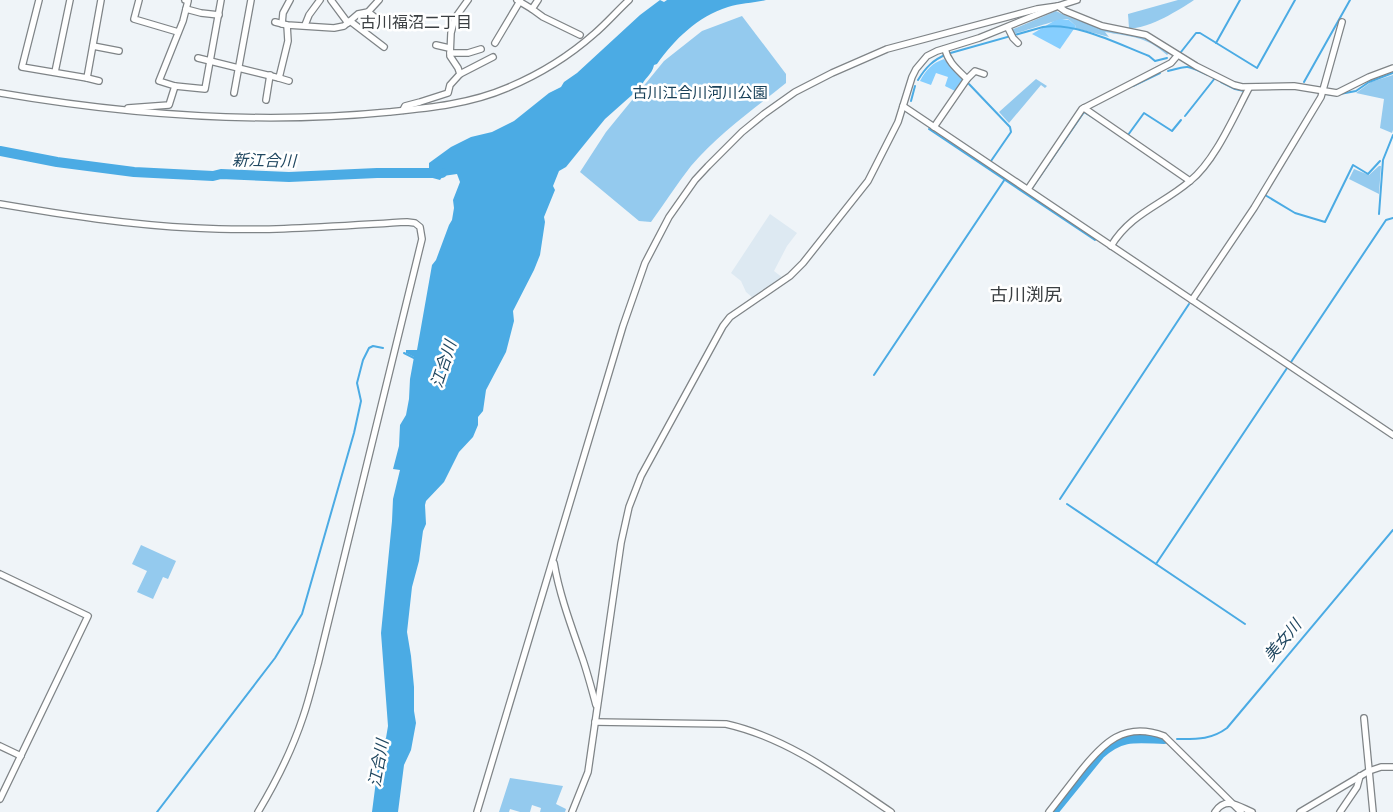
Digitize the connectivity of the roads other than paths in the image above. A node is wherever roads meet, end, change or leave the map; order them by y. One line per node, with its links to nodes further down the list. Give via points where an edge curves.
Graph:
1 (39, 0): 45 (street, via 22,67)
2 (70, 0): 45 (street)
3 (101, 0): 33 (street)
4 (139, 0): 27 (street, via 134,19)
5 (185, 0): 18 (street, via 188,1)
6 (221, 0): 21 (street)
7 (251, 0): 43 (street)
8 (290, 0): 25 (street)
9 (320, 0): 26 (street)
10 (331, 0): 22 (street)
11 (379, 0): 20 (street)
12 (468, 0): 38 (street, via 452,24)
13 (538, 0): 19 (street)
14 (629, 0): 62 (street, via 595,34 541,72 470,100)
15 (1077, 0): 17 (street)
16 (518, 1): 19 (street); 30 (street)
17 (1058, 6): 28 (street); 39 (street, via 1102,26 1146,35); 71 (street, via 887,49 832,73 795,92 764,114 695,180 669,217 644,263)
18 (186, 8): 21 (street); 27 (street)
19 (532, 8): 29 (street)
20 (368, 12): 22 (street, via 358,14); 23 (street)
21 (219, 15): 42 (street)
22 (349, 22): 26 (street, via 334,28); 34 (street)
23 (381, 22)
24 (1342, 22): 56 (street)
25 (281, 24): 26 (street); 50 (street, via 288,41)
26 (305, 25)
27 (178, 32): 54 (street, via 159,81)
28 (1010, 33): 31 (street); 36 (street)
29 (580, 35)
30 (495, 43)
31 (1018, 43)
32 (436, 45): 38 (street)
33 (93, 46): 37 (street); 49 (street)
34 (384, 47)
35 (481, 49): 38 (street, via 468,53)
36 (945, 50): 51 (street, via 947,58); 60 (street, via 927,56 916,69)
37 (118, 51)
38 (450, 51): 46 (street)
39 (1177, 56): 55 (street, via 1234,86); 61 (street, via 1171,63)
40 (493, 57): 46 (street)
41 (198, 58): 42 (street)
42 (210, 61): 43 (street); 54 (street, via 205,89)
43 (239, 68): 48 (street); 58 (street)
44 (1393, 68): 56 (street, via 1343,91)
45 (55, 72): 49 (street)
46 (460, 74): 62 (street, via 448,92 405,106)
47 (984, 74): 51 (street, via 974,71)
48 (270, 75): 50 (street); 59 (street)
49 (87, 78): 53 (street)
50 (279, 78): 52 (street)
51 (967, 78): 64 (street)
52 (289, 80)
53 (99, 81)
54 (175, 86): 63 (street, via 169,105 126,108)
55 (1249, 88): 56 (street, via 1276,85); 65 (street, via 1213,153)
56 (1323, 90): 69 (street, via 1254,208)
57 (0, 93): 63 (street)
58 (234, 93)
59 (266, 100)
60 (903, 106): 64 (street); 73 (street, via 868,181 803,263 790,276 730,317 641,476 625,522)
61 (1086, 109): 65 (street); 66 (street)
62 (403, 110): 63 (street, via 316,117)
63 (125, 111)
64 (934, 127): 66 (street)
65 (1190, 181): 68 (street, via 1133,219)
66 (1028, 189): 68 (street)
67 (0, 204): 83 (street, via 123,222 197,228 407,222 420,227 422,239 318,664 289,754)
68 (1111, 246): 69 (street)
69 (1192, 300): 70 (street)
70 (1393, 435)
71 (553, 561): 73 (street); 84 (street)
72 (0, 574): 77 (street, via 88,616)
73 (596, 708): 75 (street)
74 (1364, 718): 79 (street)
75 (595, 722): 85 (street, via 588,772); 86 (street, via 726,724 747,728 790,747)
76 (0, 746): 77 (street)
77 (21, 756): 81 (street)
78 (1393, 767): 79 (street)
79 (1369, 771): 80 (street); 93 (street)
80 (1360, 776): 91 (street); 92 (street, via 1357,787)
81 (0, 799)
82 (1232, 803): 87 (street, via 1164,736 1142,731 1115,738 1098,750); 88 (street, via 1224,803); 89 (street); 90 (street)
83 (258, 812)
84 (477, 812)
85 (572, 812)
86 (891, 812)
87 (1049, 812)
88 (1215, 812)
89 (1240, 812)
90 (1252, 812)
91 (1300, 812)
92 (1340, 812)
93 (1373, 812)

